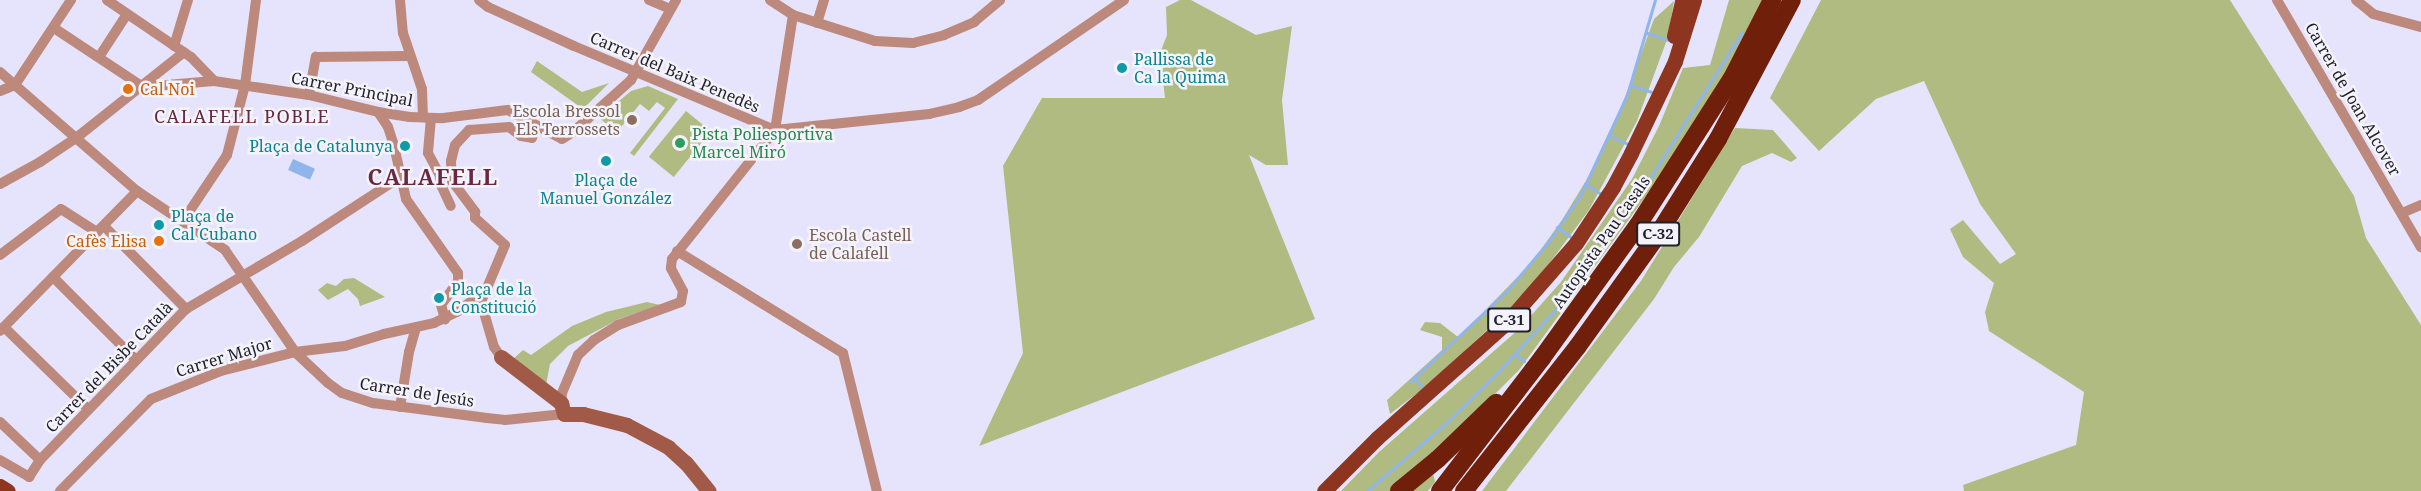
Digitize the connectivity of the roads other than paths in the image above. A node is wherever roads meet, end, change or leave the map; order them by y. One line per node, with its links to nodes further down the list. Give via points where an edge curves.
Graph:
1 (71, 0): 23 (street)
2 (107, 0): 19 (street)
3 (188, 0): 24 (street)
4 (256, 0): 31 (street)
5 (400, 0): 25 (street)
6 (479, 0): 28 (street, Carrer del Baix Penedès)
7 (649, 0): 18 (street)
8 (770, 0): 20 (street)
9 (824, 0): 21 (street)
10 (1000, 0): 21 (street, via 974,22 913,43 875,41)
11 (1124, 0): 39 (street, Carrer del Baix Penedès, via 978,100 929,114)
12 (1682, 0): 36 (main road, C-31)
13 (1694, 0): 36 (main road, C-31, via 1675,61)
14 (1772, 0): 62 (highway, Autopista Pau Casals / C-32, via 1732,78 1684,155)
15 (1792, 0): 68 (highway, C-32, via 1718,139 1667,221)
16 (2277, 0): 47 (street, Carrer de Joan Alcover)
17 (2356, 0): 22 (street, via 2373,14)
18 (673, 5): 28 (street)
19 (127, 14): 24 (street); 26 (street)
20 (793, 15): 21 (street); 39 (street)
21 (817, 23)
22 (2421, 27)
23 (54, 28): 26 (street); 30 (street)
24 (179, 49): 29 (street); 32 (street)
25 (409, 56): 34 (street, via 316,57); 37 (street, via 422,89)
26 (99, 57): 32 (street)
27 (0, 72): 30 (street, Carrer de Jesús)
28 (637, 73): 38 (street, Carrer Principal, via 567,137 562,139); 39 (street, Carrer del Baix Penedès)
29 (214, 81): 31 (street, Carrer Principal); 32 (street, Carrer Principal)
30 (15, 85): 33 (street); 40 (street, Carrer de Jesús)
31 (245, 85): 34 (street, Carrer Principal); 48 (street, via 227,155)
32 (142, 87): 40 (street)
33 (0, 91)
34 (309, 94): 35 (street, Carrer Principal)
35 (378, 112): 37 (street, Carrer Principal); 41 (street, via 388,127)
36 (1649, 113): 76 (main road, C-31, via 1613,187 1549,277 1506,323)
37 (427, 117): 38 (street, Carrer Principal, via 508,110); 42 (street, via 428,153)
38 (535, 126): 42 (street, via 532,138 520,136 508,127 469,130 455,145)
39 (775, 130): 51 (street)
40 (75, 138): 43 (street); 44 (street, Carrer de Jesús)
41 (400, 177): 54 (street, Carrer del Bisbe Català); 57 (street, via 406,199 458,273 458,281 441,305)
42 (447, 183): 46 (street); 55 (street, via 505,248)
43 (0, 184)
44 (137, 191): 48 (street, Carrer de Jesús); 49 (street)
45 (2421, 205): 47 (street)
46 (451, 206)
47 (2403, 213): 50 (street, Carrer de Joan Alcover)
48 (183, 221): 54 (street, Carrer de Jesús, via 225,250)
49 (100, 229): 52 (street, via 61,209); 53 (street); 56 (street)
50 (2421, 247)
51 (677, 251): 66 (street, via 671,268 683,291 681,302 618,325 594,340 578,355 562,393); 75 (street, via 843,353)
52 (0, 255)
53 (53, 277): 59 (street); 63 (street)
54 (243, 277): 56 (street, Carrer del Bisbe Català); 60 (street, Carrer de Jesús)
55 (484, 292): 57 (street); 61 (street, via 481,302 494,347)
56 (186, 309): 63 (street, Carrer del Bisbe Català)
57 (445, 320): 58 (street, Carrer Major)
58 (416, 328): 60 (street, Carrer Major, via 345,346); 64 (street)
59 (2, 329): 65 (street)
60 (295, 352): 64 (street, Carrer de Jesús, via 344,394); 73 (street, Carrer Major, via 220,371 151,399)
61 (501, 357): 66 (street)
62 (1542, 358): 77 (highway, via 1468,431); 78 (highway, Autopista Pau Casals / C-32)
63 (136, 360): 65 (street, Carrer del Bisbe Català)
64 (400, 406): 66 (street, Carrer de Jesús, via 505,420)
65 (88, 409): 70 (street, Carrer del Bisbe Català)
66 (563, 409): 74 (street, via 643,432 686,463)
67 (0, 422): 70 (street)
68 (1498, 450): 79 (highway, C-32); 80 (highway)
69 (0, 460): 70 (street, Carrer del Bisbe Català, via 29,477)
70 (40, 460)
71 (0, 486): 72 (main road)
72 (8, 491)
73 (60, 491)
74 (709, 491)
75 (877, 491)
76 (1324, 491)
77 (1399, 491)
78 (1440, 491)
79 (1464, 491)
80 (1472, 491)

